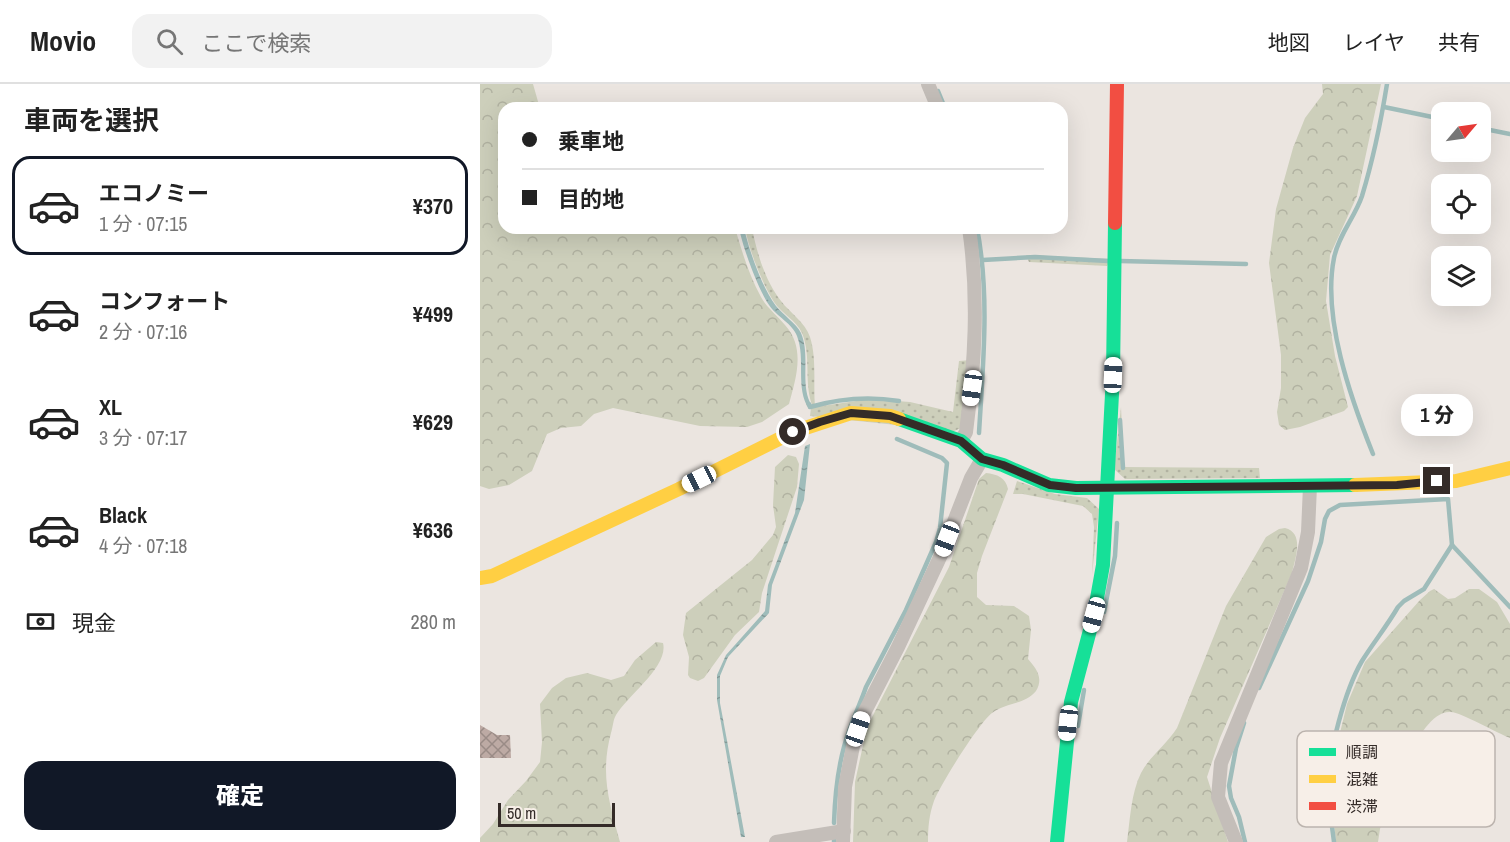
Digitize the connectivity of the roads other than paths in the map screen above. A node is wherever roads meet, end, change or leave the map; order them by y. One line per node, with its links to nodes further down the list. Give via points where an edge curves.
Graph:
1 (928, 84): 3 (street)
2 (1117, 84): 9 (street, via 1113,375)
3 (936, 102)
4 (970, 234): 5 (street, via 976,338 966,432)
5 (961, 441): 6 (street); 10 (street, via 890,416 851,413 793,432 679,489 492,576)
6 (982, 459): 9 (street, via 1050,485); 11 (street, via 941,555 862,717 845,787)
7 (1510, 468): 8 (street, via 1456,481)
8 (1310, 486): 9 (street); 14 (street, via 1308,532 1301,568 1221,763 1218,797)
9 (1107, 488): 13 (street, via 1103,565 1071,702)
10 (480, 578)
11 (843, 836): 12 (street)
12 (776, 842)
13 (1057, 842)
14 (1236, 842)

